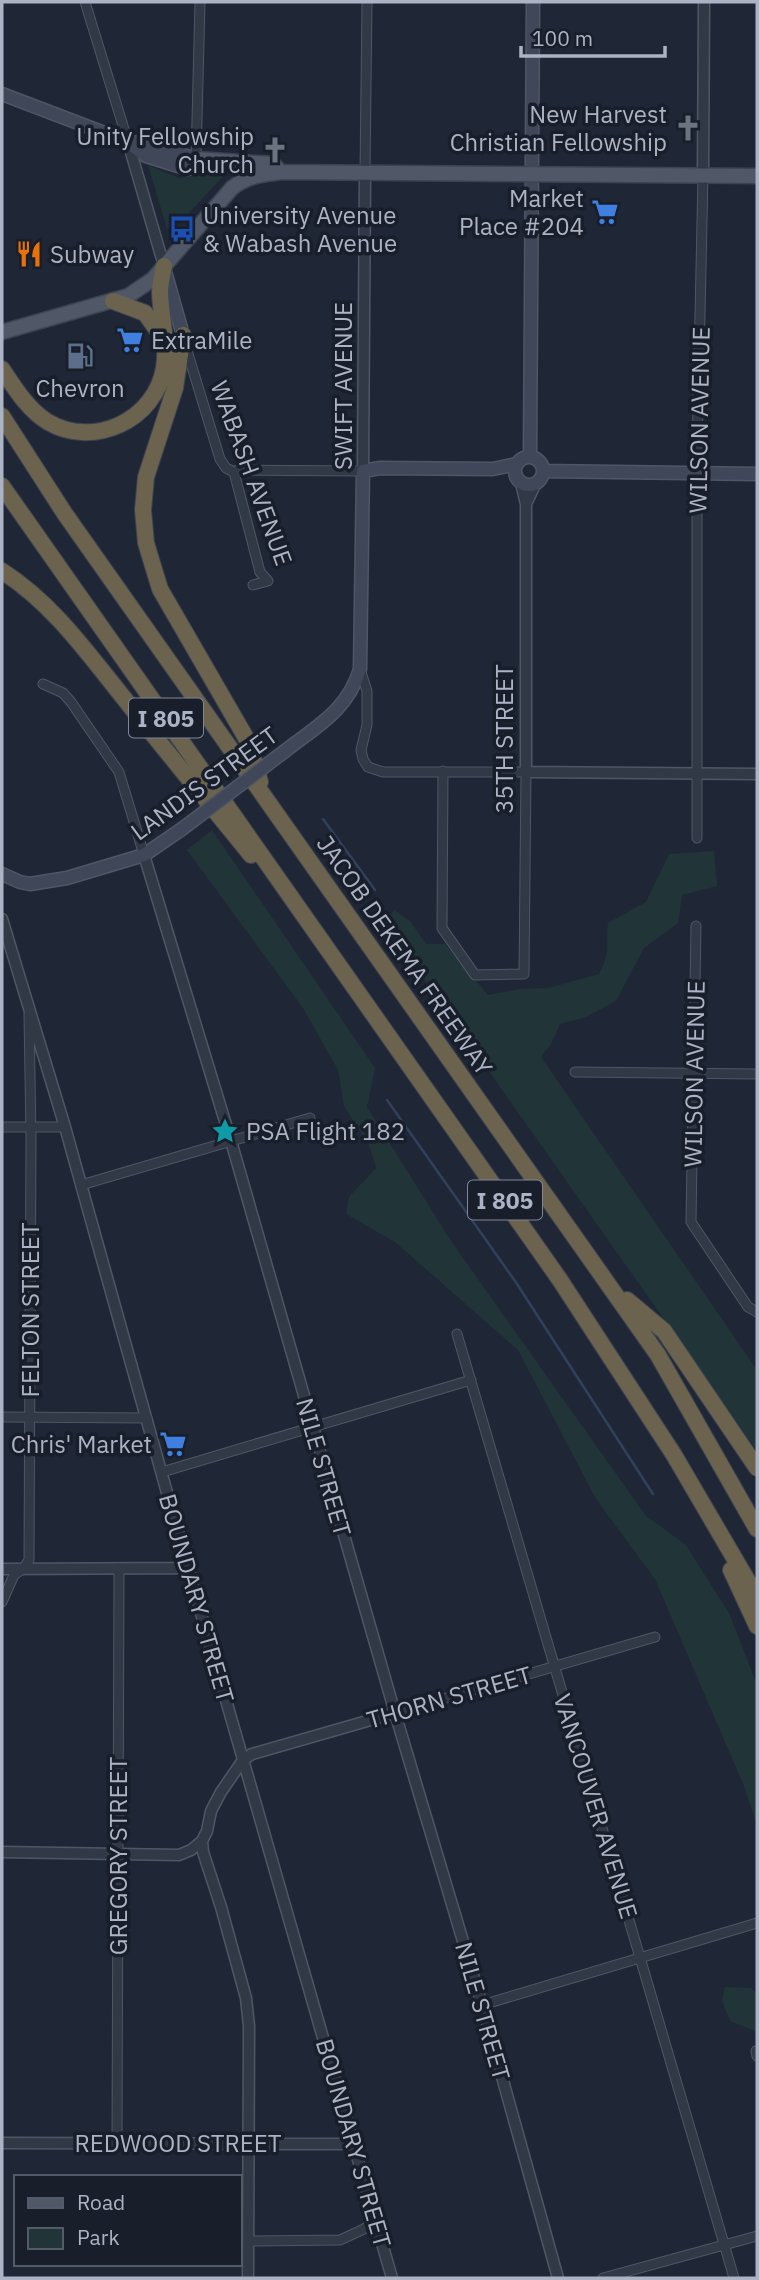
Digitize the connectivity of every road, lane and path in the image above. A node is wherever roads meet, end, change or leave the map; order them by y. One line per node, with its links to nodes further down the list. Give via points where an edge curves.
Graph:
1 (85, 2): 7 (street, WABASH AVENUE)
2 (200, 2): 8 (street)
3 (367, 2): 10 (street, SWIFT AVENUE)
4 (533, 2): 11 (main road)
5 (704, 2): 12 (street, WILSON AVENUE)
6 (2, 94): 7 (main road)
7 (128, 142): 8 (main road, via 146,156 181,168 193,168); 14 (street, WABASH AVENUE)
8 (196, 159): 9 (main road, via 273,164)
9 (282, 172): 10 (main road); 14 (main road, via 260,174 232,188)
10 (365, 172): 11 (main road); 24 (street, SWIFT AVENUE)
11 (532, 174): 12 (main road); 21 (main road)
12 (703, 175): 13 (main road); 27 (street, WILSON AVENUE)
13 (757, 176)
14 (164, 267): 15 (main road, via 142,289); 17 (main road, WABASH AVENUE); 18 (highway, via 160,287)
15 (113, 300): 16 (main road); 18 (highway, via 145,313)
16 (3, 329)
17 (183, 335): 26 (street, WABASH AVENUE, via 220,459); 39 (highway, via 175,388 146,477 146,543 160,589 249,743)
18 (164, 341): 19 (highway, via 164,368 149,402 126,422 96,432 47,421)
19 (2, 369)
20 (2, 416): 39 (highway, JACOB DEKEMA FREEWAY / I 805, via 65,514)
21 (530, 457): 22 (main road); 25 (main road, via 540,462)
22 (517, 464): 23 (main road); 29 (main road)
23 (494, 469): 24 (main road); 29 (main road)
24 (363, 471): 26 (street); 33 (main road, SWIFT AVENUE)
25 (544, 471): 27 (main road); 29 (main road, via 541,479)
26 (234, 472): 32 (street, WABASH AVENUE, via 260,572 268,581)
27 (697, 473): 28 (main road); 37 (street, WILSON AVENUE)
28 (757, 474)
29 (524, 482): 36 (street, 35TH STREET)
30 (2, 486): 45 (highway, I 805)
31 (2, 571): 45 (highway, via 43,602 78,642)
32 (253, 585)
33 (360, 669): 35 (street, SWIFT AVENUE, via 367,691 361,750 368,767 383,772); 41 (main road, LANDIS STREET, bridge, via 346,701 331,716)
34 (43, 684): 41 (street, NILE STREET, via 71,702 119,772)
35 (443, 771): 36 (street); 36 (street, 35TH STREET, via 442,928 475,975 524,974)
36 (526, 772): 37 (street)
37 (698, 774): 38 (street); 40 (street, WILSON AVENUE)
38 (757, 774)
39 (263, 794): 56 (highway, JACOB DEKEMA FREEWAY / I 805)
40 (697, 838)
41 (144, 855): 42 (main road, LANDIS STREET, via 41,884 20,882); 54 (street, NILE STREET)
42 (2, 873)
43 (2, 919): 46 (street, BOUNDARY STREET)
44 (696, 926): 48 (street, WILSON AVENUE)
45 (329, 951): 64 (highway, I 805, via 561,1280)
46 (29, 1010): 52 (street, FELTON STREET); 53 (street, BOUNDARY STREET)
47 (575, 1072): 48 (street)
48 (694, 1073): 49 (street); 57 (street, WILSON AVENUE, via 691,1222 748,1307)
49 (757, 1074)
50 (310, 1118): 54 (street)
51 (2, 1127): 52 (street)
52 (30, 1127): 53 (street); 61 (street, FELTON STREET)
53 (65, 1127): 55 (street, BOUNDARY STREET)
54 (231, 1141): 55 (street); 63 (street, NILE STREET)
55 (81, 1185): 62 (street, BOUNDARY STREET)
56 (608, 1283): 65 (highway, via 664,1331); 67 (highway, JACOB DEKEMA FREEWAY / I 805, via 659,1355)
57 (757, 1312)
58 (457, 1334): 59 (street, VANCOUVER AVENUE)
59 (471, 1380): 63 (street); 76 (street, VANCOUVER AVENUE)
60 (2, 1417): 61 (street)
61 (30, 1417): 62 (street); 71 (street, FELTON STREET, via 29,1560)
62 (147, 1418): 66 (street, BOUNDARY STREET)
63 (312, 1427): 66 (street); 77 (street, NILE STREET)
64 (674, 1455): 72 (highway, I 805); 74 (highway)
65 (757, 1468)
66 (162, 1472): 69 (street, BOUNDARY STREET)
67 (757, 1529)
68 (119, 1568): 69 (street); 71 (street); 80 (street, GREGORY STREET)
69 (188, 1568): 78 (street, BOUNDARY STREET)
70 (2, 1569): 71 (street)
71 (24, 1569): 73 (street, FELTON STREET, via 14,1576)
72 (757, 1597)
73 (2, 1602)
74 (757, 1626)
75 (656, 1637): 76 (street, THORN STREET)
76 (554, 1666): 77 (street, THORN STREET); 83 (street, VANCOUVER AVENUE)
77 (395, 1713): 78 (street, THORN STREET); 84 (street, NILE STREET)
78 (243, 1760): 79 (street, via 211,1811); 88 (street, BOUNDARY STREET)
79 (202, 1841): 80 (street, via 179,1854); 87 (street, via 246,1998)
80 (118, 1852): 81 (street); 86 (street, GREGORY STREET)
81 (2, 1853)
82 (757, 1923): 83 (street)
83 (641, 1958): 84 (street); 92 (street, VANCOUVER AVENUE)
84 (482, 2004): 95 (street, NILE STREET)
85 (2, 2143): 86 (street, REDWOOD STREET)
86 (117, 2143): 87 (street, REDWOOD STREET)
87 (249, 2143): 88 (street, REDWOOD STREET); 91 (street)
88 (354, 2144): 89 (street, BOUNDARY STREET)
89 (376, 2220): 91 (street, via 340,2240); 94 (street, BOUNDARY STREET)
90 (757, 2236): 92 (street)
91 (248, 2241): 93 (street)
92 (724, 2245): 96 (street); 97 (street, VANCOUVER AVENUE)
93 (248, 2278)
94 (392, 2278)
95 (558, 2278)
96 (603, 2278)
97 (734, 2278)

